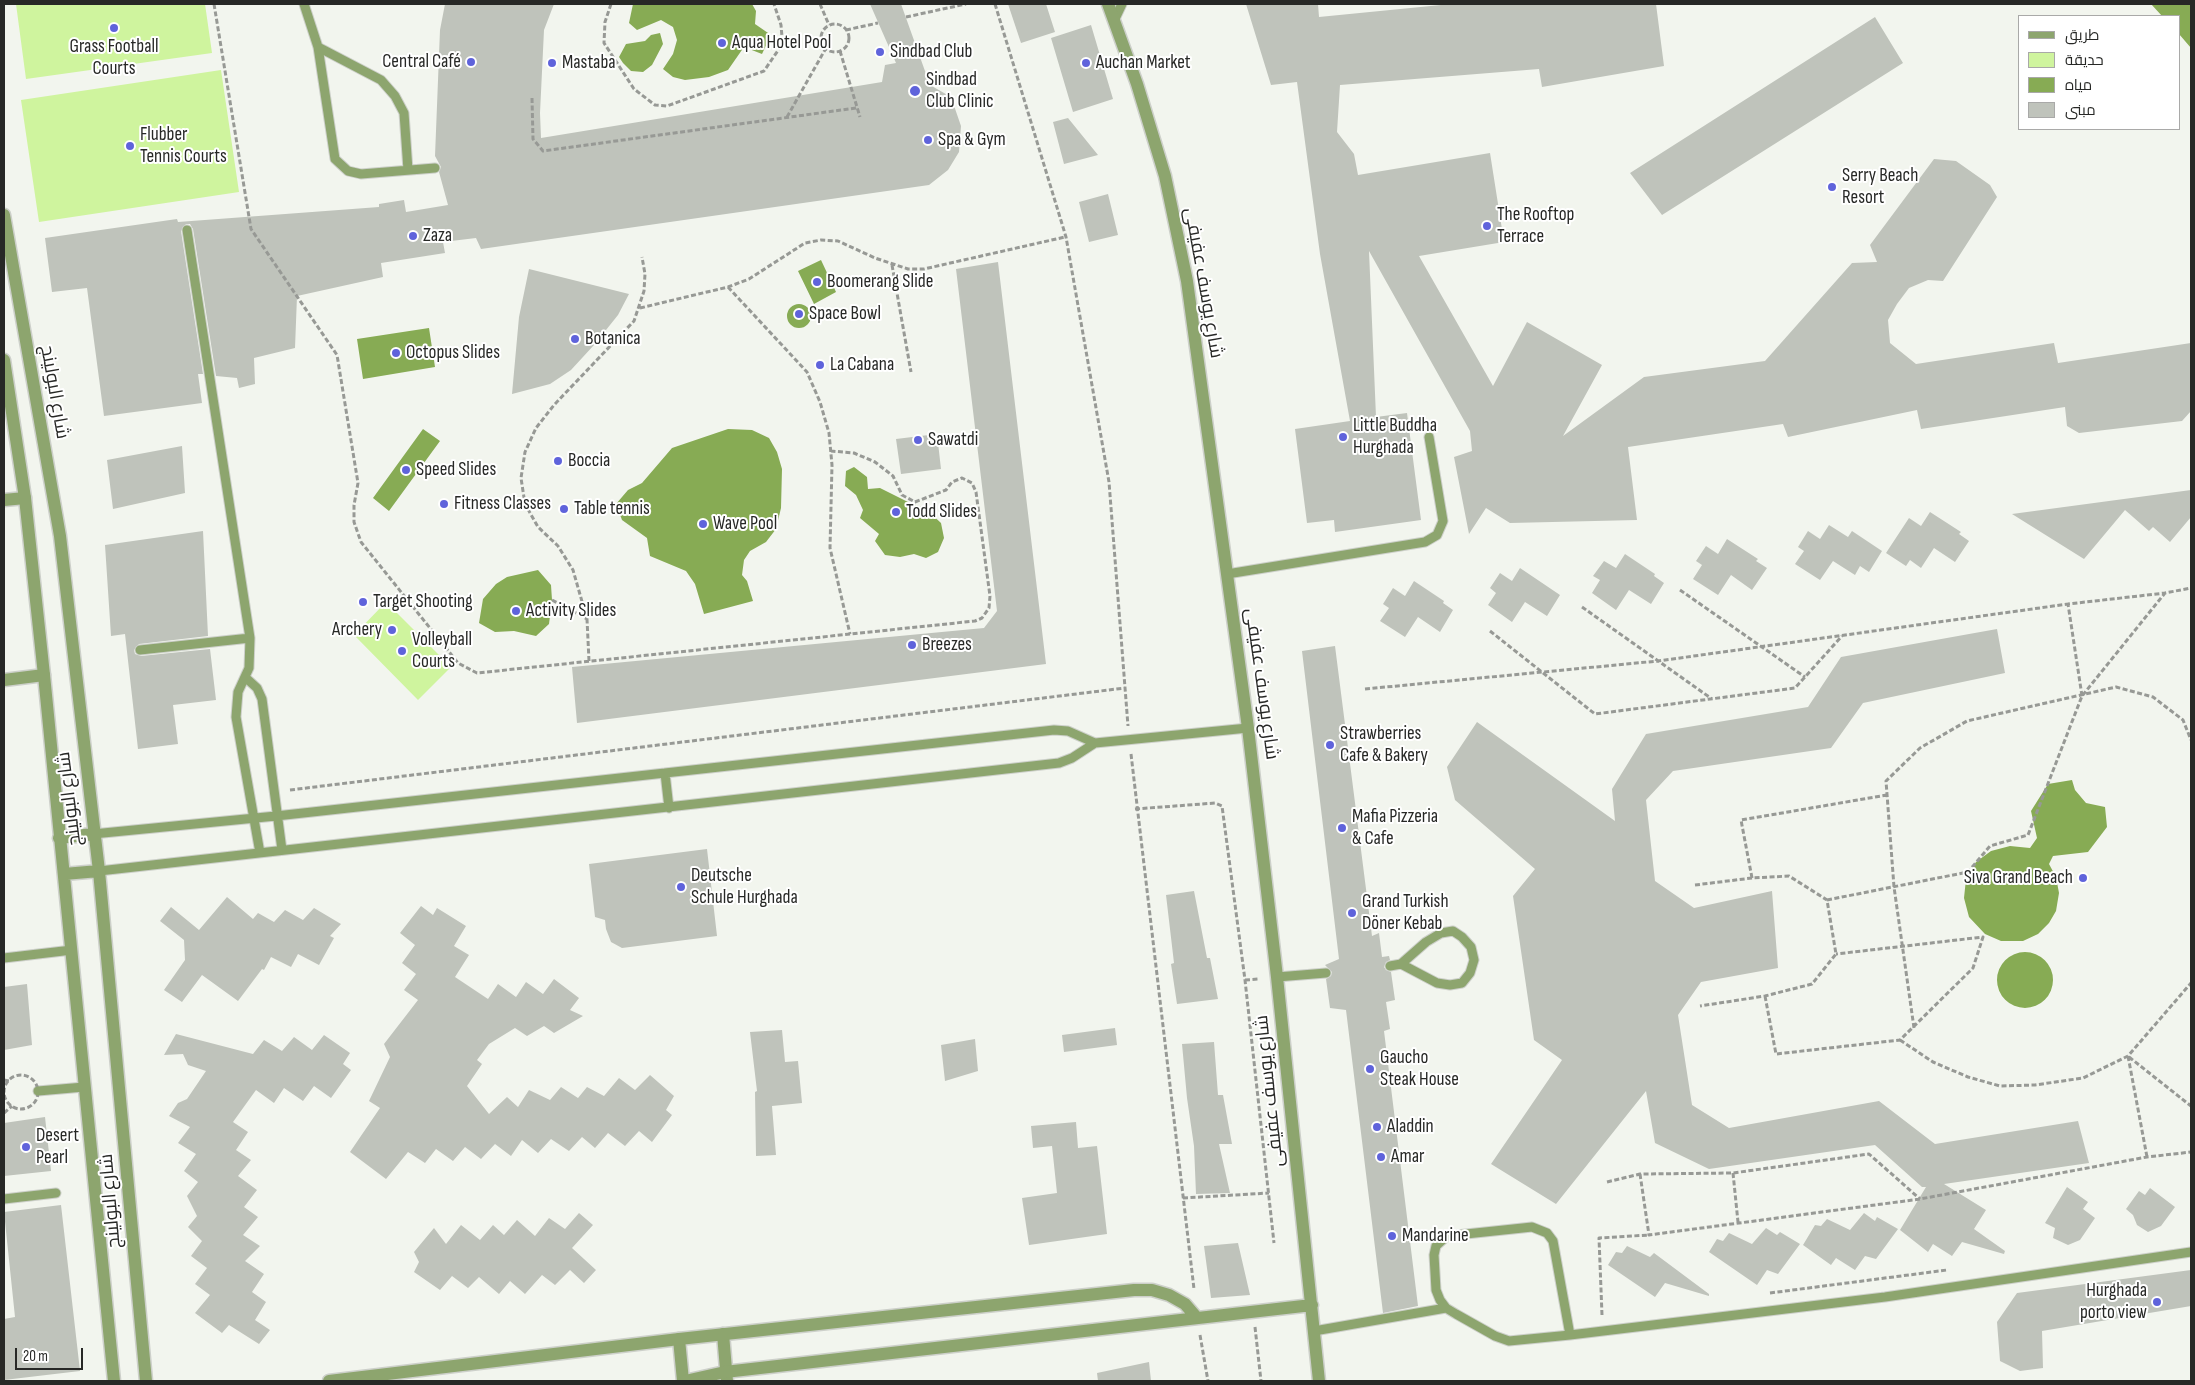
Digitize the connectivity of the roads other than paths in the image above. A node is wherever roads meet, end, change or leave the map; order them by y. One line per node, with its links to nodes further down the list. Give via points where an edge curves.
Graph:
1 (304, 4): 5 (lane)
2 (1108, 4): 4 (street, شارع يوسف عفيفى)
3 (1122, 4): 4 (lane)
4 (1114, 21): 14 (street, شارع يوسف عفيفى, via 1165,176 1187,281)
5 (318, 47): 7 (lane, via 381,80 395,96 404,113); 7 (lane, via 335,159 348,170 360,174)
6 (435, 168): 7 (lane)
7 (408, 170)
8 (4, 216): 26 (street, شارع البولينج, via 60,536)
9 (187, 230): 15 (lane)
10 (4, 360): 12 (street, شارع البولينج)
11 (1429, 438): 14 (lane, via 1443,521 1437,535 1425,542)
12 (24, 498): 13 (street); 17 (street, شارع البولينج)
13 (4, 500)
14 (1227, 574): 20 (street, شارع يوسف عفيفى)
15 (250, 638): 16 (lane); 18 (lane)
16 (140, 650)
17 (44, 675): 19 (street); 27 (street, شارع البولينج)
18 (246, 678): 24 (lane, via 257,688 262,699); 25 (lane, via 238,692 236,717)
19 (4, 680)
20 (1248, 728): 21 (lane); 37 (street, شارع يوسف عفيفى)
21 (1095, 743): 22 (lane, via 1068,731 1054,730); 23 (lane, via 1059,763)
22 (665, 773): 23 (lane); 24 (lane)
23 (669, 808): 28 (lane)
24 (276, 816): 25 (lane); 28 (lane)
25 (254, 818): 26 (lane); 29 (lane)
26 (93, 834): 27 (street); 30 (street, شارع البولينج)
27 (59, 838): 31 (street, شارع البولينج)
28 (282, 850): 29 (lane)
29 (260, 853): 30 (lane)
30 (98, 871): 31 (street); 52 (street, شارع البولينج)
31 (64, 874): 32 (street, شارع البولينج)
32 (72, 950): 33 (lane); 38 (street, شارع البولينج)
33 (4, 958)
34 (1401, 964): 34 (lane, via 1441,933 1453,931 1471,948 1474,960 1462,983 1450,986 1437,983); 35 (lane)
35 (1390, 966)
36 (1326, 973): 37 (lane)
37 (1277, 977): 43 (street, شارع يوسف عفيفى)
38 (84, 1087): 39 (lane); 51 (street, شارع البولينج)
39 (38, 1091)
40 (56, 1194): 41 (lane)
41 (4, 1199)
42 (2191, 1252): 48 (lane, via 1885,1297)
43 (1312, 1305): 45 (street); 46 (street, شارع يوسف عفيفى)
44 (1446, 1308): 46 (lane); 48 (lane, via 1509,1341); 48 (lane, via 1436,1290 1434,1254 1441,1239 1532,1227 1548,1233 1553,1241)
45 (1197, 1318): 47 (street, via 1185,1304 1170,1295 1134,1290); 50 (street)
46 (1314, 1331): 55 (street, شارع يوسف عفيفى)
47 (723, 1334): 49 (street); 50 (street)
48 (1570, 1336)
49 (679, 1339): 53 (street); 54 (street)
50 (726, 1377): 54 (street)
51 (114, 1381)
52 (146, 1381)
53 (329, 1381)
54 (684, 1381)
55 (1319, 1381)

